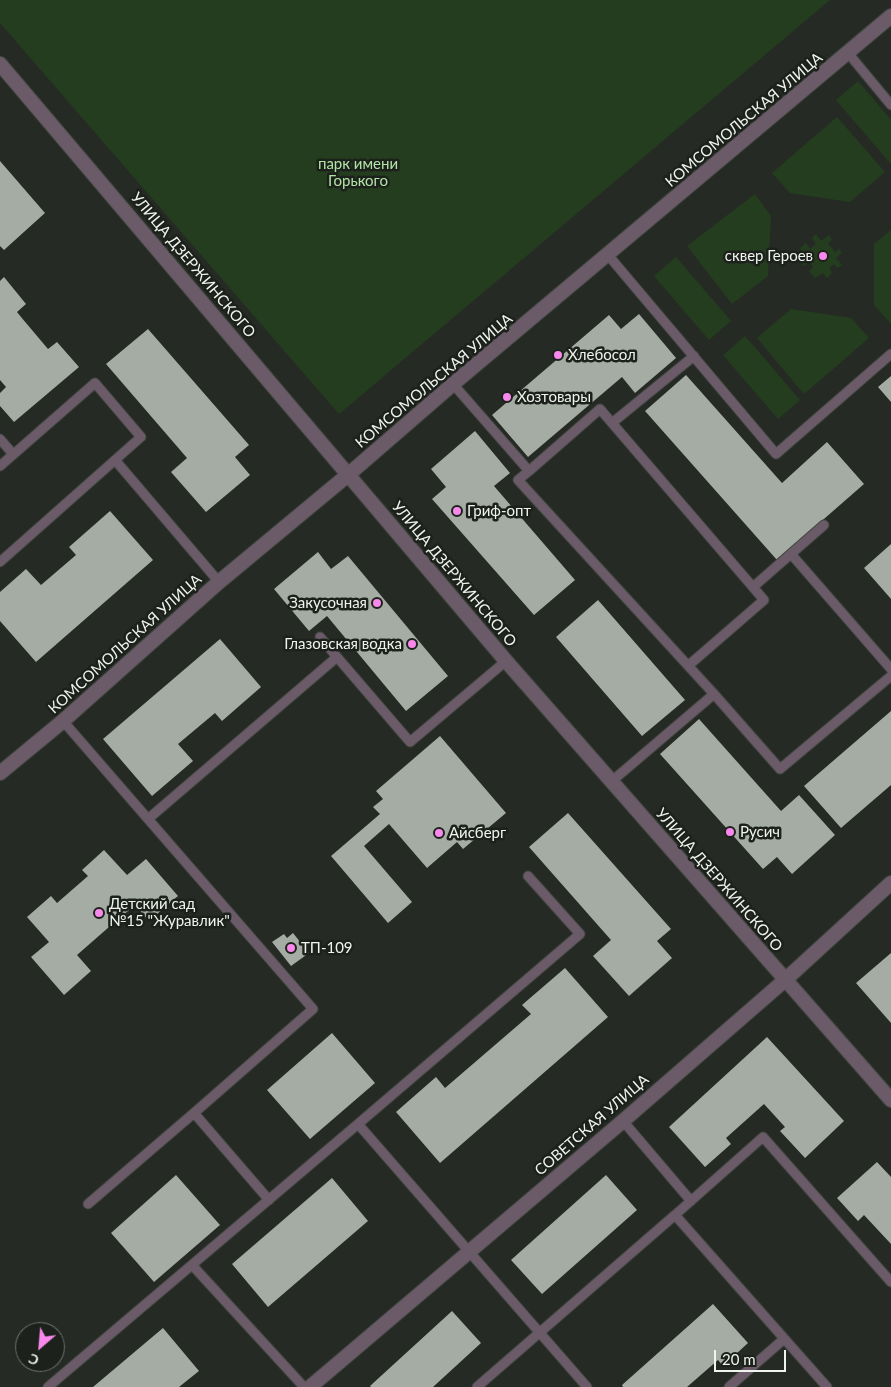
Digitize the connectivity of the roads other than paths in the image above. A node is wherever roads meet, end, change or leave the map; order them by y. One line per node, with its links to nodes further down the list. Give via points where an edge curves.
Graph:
1 (891, 16): 2 (street, КОМСОМОЛЬСКАЯ УЛИЦА)
2 (848, 53): 4 (lane); 5 (street, КОМСОМОЛЬСКАЯ УЛИЦА)
3 (0, 64): 15 (street, УЛИЦА ДЗЕРЖИНСКОГО)
4 (891, 105)
5 (608, 255): 7 (lane); 8 (street, КОМСОМОЛЬСКАЯ УЛИЦА)
6 (891, 354): 7 (lane, via 776,454)
7 (694, 356): 9 (lane)
8 (453, 384): 14 (lane); 15 (street, КОМСОМОЛЬСКАЯ УЛИЦА)
9 (612, 424): 14 (lane, via 600,409); 20 (lane)
10 (0, 439): 11 (lane)
11 (13, 454): 12 (lane, via 95,383 141,437); 13 (lane)
12 (115, 460): 18 (lane); 19 (lane)
13 (0, 466)
14 (529, 470): 24 (lane, via 518,480)
15 (349, 474): 19 (street, КОМСОМОЛЬСКАЯ УЛИЦА); 23 (street, УЛИЦА ДЗЕРЖИНСКОГО)
16 (824, 525): 17 (lane)
17 (791, 554): 20 (lane); 25 (lane)
18 (0, 562)
19 (219, 582): 28 (street, КОМСОМОЛЬСКАЯ УЛИЦА)
20 (753, 588): 24 (lane, via 764,600)
21 (320, 637): 22 (lane)
22 (337, 657): 23 (lane, via 410,742); 31 (lane)
23 (506, 661): 30 (street, УЛИЦА ДЗЕРЖИНСКОГО)
24 (689, 665): 27 (lane)
25 (891, 669)
26 (891, 676): 27 (lane, via 780,769)
27 (714, 694): 30 (lane)
28 (63, 722): 29 (street, КОМСОМОЛЬСКАЯ УЛИЦА); 31 (lane)
29 (0, 773)
30 (612, 781): 34 (street, УЛИЦА ДЗЕРЖИНСКОГО)
31 (148, 820): 36 (lane, via 313,1009)
32 (528, 876): 38 (lane, via 580,934)
33 (891, 883): 34 (street, СОВЕТСКАЯ УЛИЦА)
34 (785, 980): 35 (street, УЛИЦА ДЗЕРЖИНСКОГО); 37 (street, СОВЕТСКАЯ УЛИЦА)
35 (891, 1100)
36 (194, 1114): 39 (lane); 41 (lane)
37 (623, 1121): 40 (lane); 43 (street, СОВЕТСКАЯ УЛИЦА)
38 (358, 1124): 39 (lane); 43 (lane)
39 (269, 1200): 44 (lane)
40 (691, 1201): 42 (lane); 45 (lane, via 763,1137)
41 (88, 1204)
42 (675, 1215): 46 (lane); 47 (lane)
43 (469, 1252): 46 (lane); 50 (street, СОВЕТСКАЯ УЛИЦА)
44 (192, 1265): 48 (lane); 49 (lane)
45 (891, 1282)
46 (540, 1333): 51 (lane); 52 (lane)
47 (784, 1339): 53 (lane); 54 (lane)
48 (48, 1387)
49 (304, 1387)
50 (310, 1387)
51 (477, 1387)
52 (587, 1387)
53 (730, 1387)
54 (827, 1387)

